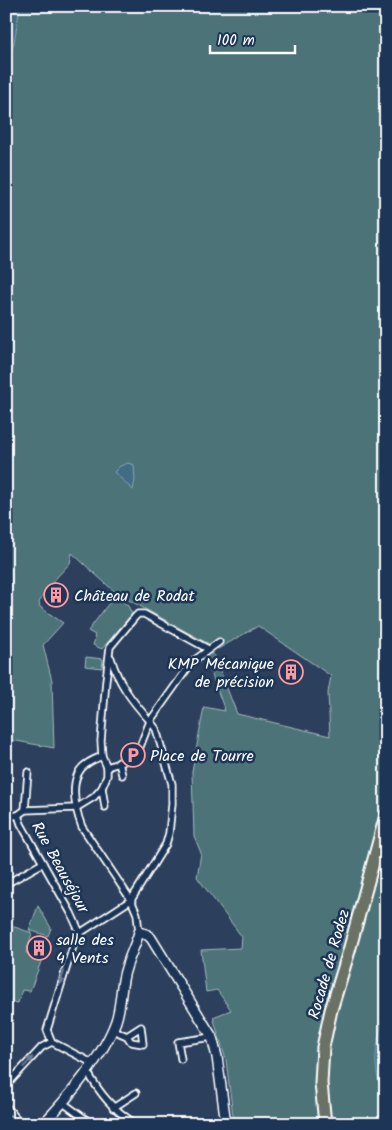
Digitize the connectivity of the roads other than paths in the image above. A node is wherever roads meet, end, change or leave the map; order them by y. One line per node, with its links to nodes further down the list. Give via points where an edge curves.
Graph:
1 (219, 642): 2 (street)
2 (208, 649): 3 (street, via 144,614 138,614 110,646); 4 (street, via 185,671)
3 (110, 656): 4 (street, via 124,688); 5 (street)
4 (150, 721): 6 (street, via 136,757); 20 (street, via 156,729 172,784 169,833 166,844)
5 (102, 756): 7 (street); 12 (street, via 86,763 78,773)
6 (119, 762): 7 (street); 9 (street)
7 (108, 767): 10 (street)
8 (28, 772): 13 (street)
9 (122, 775)
10 (102, 788): 11 (street); 12 (street)
11 (105, 807)
12 (76, 808): 13 (street); 20 (street, via 82,827)
13 (25, 810): 14 (street)
14 (18, 815): 16 (street); 18 (street, Rue Beauséjour)
15 (386, 815): 40 (highway, Rocade de Rodez, via 323,1047 321,1083)
16 (6, 817)
17 (386, 840): 41 (highway, Rocade de Rodez, via 328,1048 326,1083)
18 (43, 863): 19 (street); 22 (street, Rue Beauséjour)
19 (6, 884)
20 (131, 900): 21 (street); 22 (street)
21 (139, 932): 23 (street, via 126,968); 25 (street, via 151,938)
22 (80, 933): 26 (street, one-way to 26, via 74,942 46,1030)
23 (113, 1030): 24 (street); 28 (street)
24 (127, 1036)
25 (212, 1037): 27 (street, via 178,1042); 39 (street)
26 (52, 1042): 28 (street); 30 (street, one-way to 26, via 42,1047)
27 (181, 1059)
28 (92, 1063): 29 (street)
29 (87, 1071): 32 (street); 34 (street)
30 (6, 1086)
31 (136, 1093): 34 (street)
32 (62, 1102): 36 (street); 37 (street)
33 (6, 1106): 35 (street)
34 (113, 1108): 38 (street)
35 (21, 1124)
36 (43, 1124)
37 (92, 1124)
38 (136, 1124)
39 (226, 1124)
40 (325, 1124)
41 (331, 1124)

